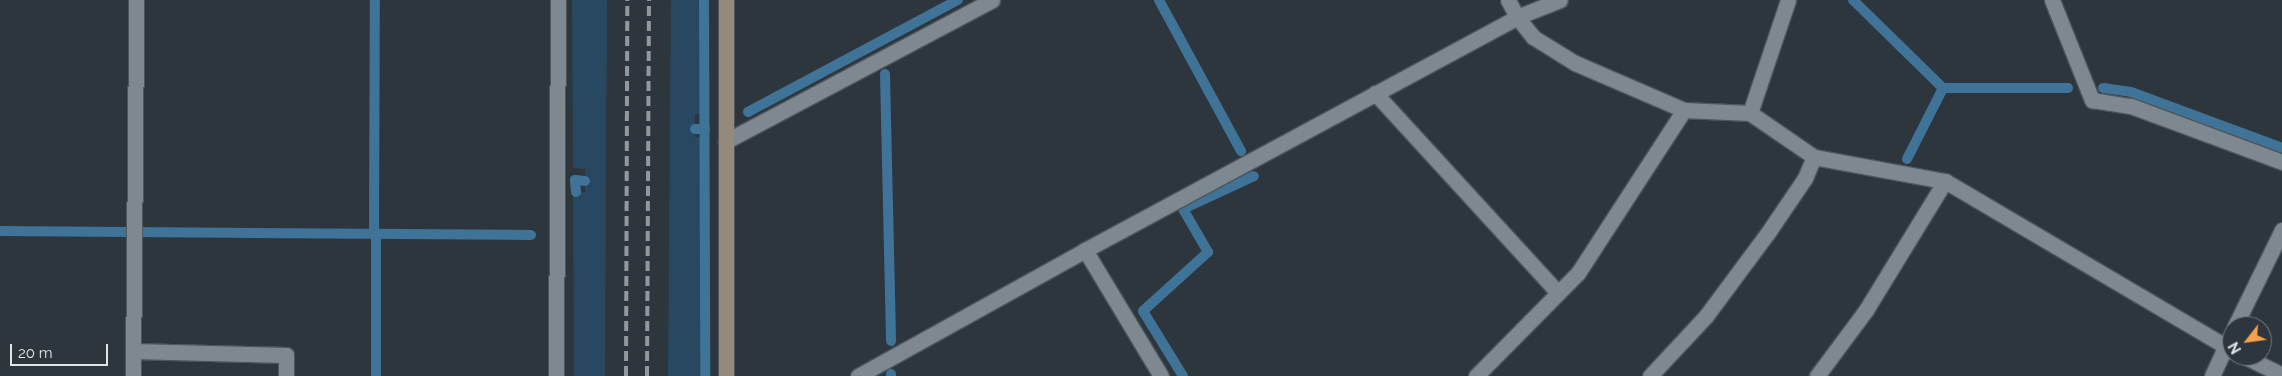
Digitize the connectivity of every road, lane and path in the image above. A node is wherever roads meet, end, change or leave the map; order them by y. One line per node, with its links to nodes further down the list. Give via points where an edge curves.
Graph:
1 (136, 0): 22 (street)
2 (558, 0): 28 (street)
3 (726, 0): 13 (street)
4 (992, 0): 13 (street)
5 (1508, 0): 9 (street)
6 (1560, 0): 9 (street)
7 (1788, 0): 12 (street)
8 (2052, 0): 15 (street, via 2092,100 2131,106)
9 (1517, 18): 10 (street); 11 (street, via 1534,37 1575,63)
10 (1375, 94): 18 (street); 19 (street)
11 (1684, 110): 12 (street); 19 (street, via 1578,273)
12 (1750, 113): 14 (street)
13 (726, 141): 29 (street)
14 (1814, 157): 16 (street); 33 (street, via 1805,178 1767,234 1706,316)
15 (2282, 162)
16 (1945, 181): 21 (street); 34 (street, via 1866,310)
17 (2282, 230): 20 (street)
18 (1085, 250): 30 (street); 31 (street)
19 (1558, 293): 32 (street)
20 (2240, 316)
21 (2222, 344)
22 (133, 351): 26 (street); 27 (street, via 286,355)
23 (2222, 358): 35 (street)
24 (2264, 366): 25 (street)
25 (2282, 375)
26 (133, 376)
27 (286, 376)
28 (556, 376)
29 (726, 376)
30 (858, 376)
31 (1161, 376)
32 (1476, 376)
33 (1650, 376)
34 (1817, 376)
35 (2212, 376)

